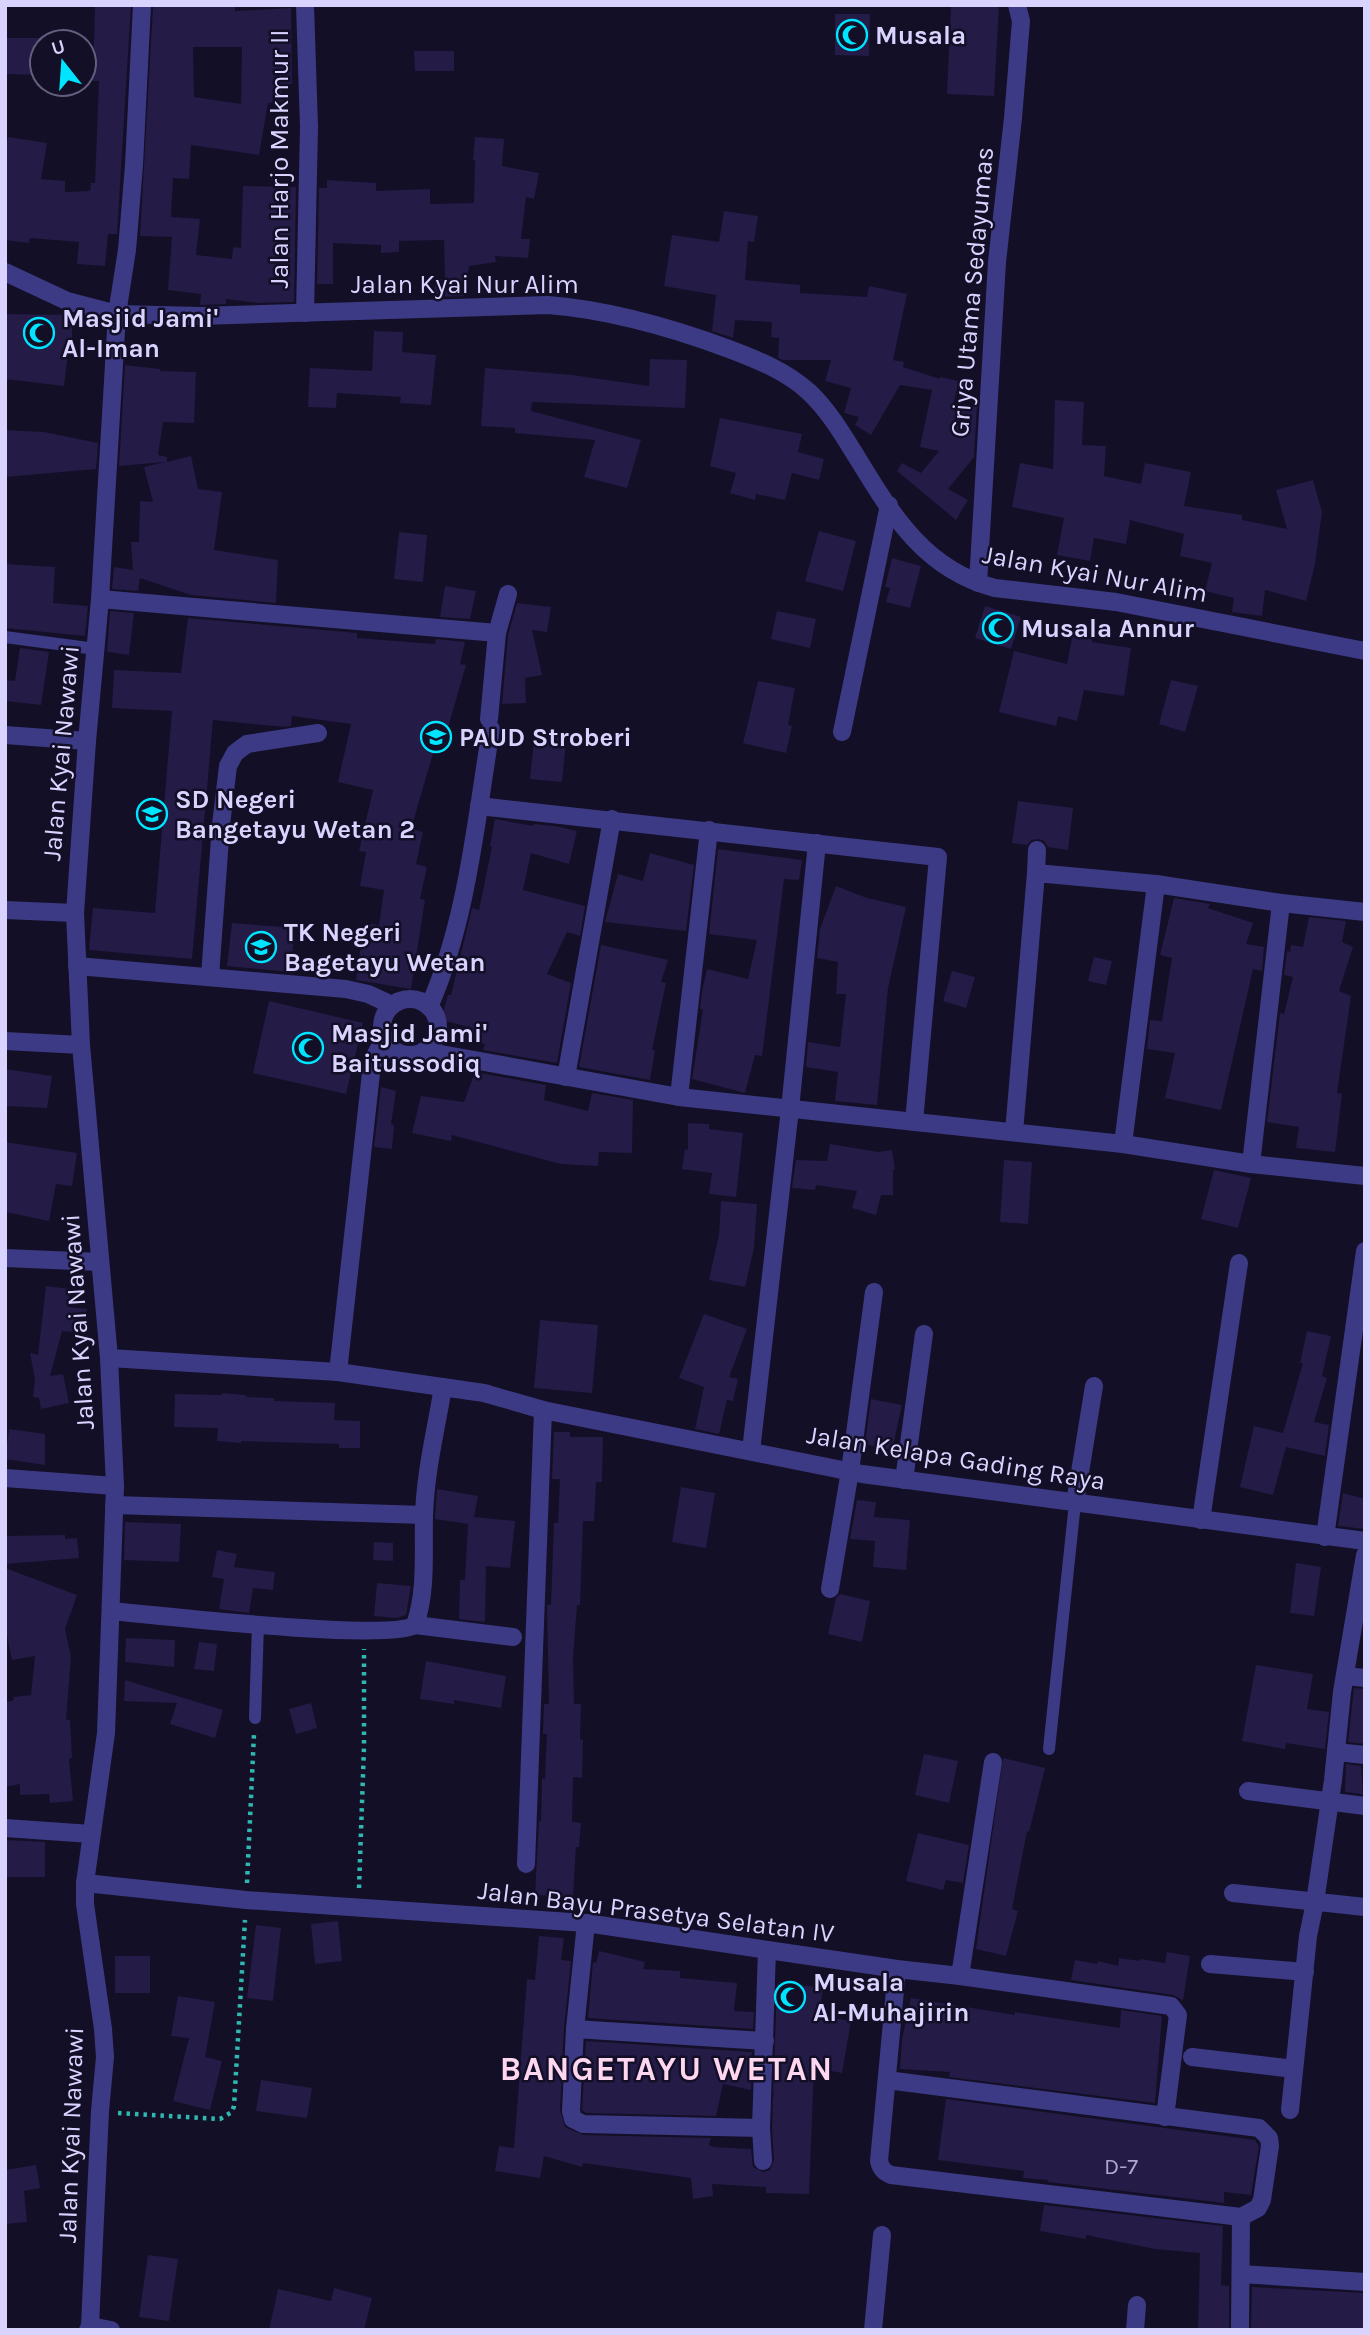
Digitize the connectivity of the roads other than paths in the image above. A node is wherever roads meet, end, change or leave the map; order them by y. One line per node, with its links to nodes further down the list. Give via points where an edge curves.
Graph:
1 (142, 5): 6 (street, Jalan Kyai Nawawi, via 134,165)
2 (305, 5): 5 (street, Jalan Harjo Makmur II, via 309,127)
3 (1017, 5): 8 (street, Griya Utama Sedayumas, via 1021,21 997,262)
4 (5, 272): 6 (street, Jalan Kyai Nur Alim, via 67,300)
5 (306, 313): 6 (street, Jalan Kyai Nur Alim); 7 (street, Jalan Kyai Nur Alim, via 548,305 589,309 687,333 781,371 808,391 832,418)
6 (117, 314): 10 (street, Jalan Kyai Nawawi)
7 (889, 505): 8 (street, Jalan Kyai Nur Alim, via 926,553); 15 (street)
8 (978, 583): 14 (street, Jalan Kyai Nur Alim, via 1116,602)
9 (508, 594): 11 (street)
10 (100, 599): 11 (street); 13 (street, Jalan Kyai Nawawi)
11 (497, 633): 19 (street)
12 (5, 637): 13 (lane)
13 (96, 649): 18 (street, Jalan Kyai Nawawi)
14 (1365, 651)
15 (842, 732)
16 (318, 733): 31 (street, via 247,744 228,766)
17 (5, 735): 18 (street)
18 (87, 741): 29 (street, Jalan Kyai Nawawi)
19 (479, 806): 20 (street); 33 (street, via 455,940)
20 (611, 819): 21 (street); 38 (street)
21 (709, 830): 22 (street); 39 (street)
22 (817, 843): 40 (street); 41 (street, via 939,857)
23 (1037, 850): 24 (street)
24 (1036, 873): 25 (street); 42 (street)
25 (1156, 884): 26 (street); 43 (street)
26 (1281, 903): 28 (street); 44 (street)
27 (5, 910): 29 (street)
28 (1365, 912)
29 (75, 913): 30 (street, Jalan Kyai Nawawi)
30 (77, 966): 31 (street); 36 (street, Jalan Kyai Nawawi)
31 (210, 976): 32 (street, via 346,989)
32 (392, 1005): 33 (street, via 411,999); 34 (street, via 382,1021)
33 (429, 1007): 37 (street, via 438,1026 432,1044)
34 (384, 1039): 37 (street, via 405,1054); 53 (street, via 371,1073)
35 (5, 1041): 36 (street)
36 (81, 1045): 48 (street, Jalan Kyai Nawawi)
37 (424, 1051): 38 (street)
38 (566, 1077): 39 (street)
39 (679, 1097): 40 (street)
40 (790, 1109): 41 (street); 57 (street)
41 (914, 1122): 42 (street)
42 (1014, 1132): 43 (street)
43 (1123, 1144): 44 (street)
44 (1251, 1164): 45 (street)
45 (1365, 1176)
46 (1365, 1251): 66 (street)
47 (5, 1258): 48 (street)
48 (100, 1262): 52 (street, Jalan Kyai Nawawi)
49 (1239, 1262): 65 (street)
50 (874, 1293): 58 (street)
51 (924, 1334): 60 (street)
52 (109, 1358): 53 (street, Jalan Kelapa Gading Raya); 61 (street, Jalan Kyai Nawawi)
53 (338, 1372): 55 (street, Jalan Kelapa Gading Raya)
54 (1094, 1386): 62 (street)
55 (443, 1387): 56 (street, Jalan Kelapa Gading Raya); 64 (street)
56 (543, 1410): 57 (street, Jalan Kelapa Gading Raya); 86 (street)
57 (751, 1451): 58 (street, Jalan Kelapa Gading Raya)
58 (850, 1471): 60 (street, Jalan Kelapa Gading Raya); 69 (street)
59 (5, 1478): 61 (street)
60 (904, 1479): 62 (street, Jalan Kelapa Gading Raya)
61 (115, 1486): 63 (street, Jalan Kyai Nawawi)
62 (1075, 1503): 65 (street, Jalan Kelapa Gading Raya); 77 (lane)
63 (114, 1505): 64 (street); 70 (street, Jalan Kyai Nawawi)
64 (424, 1515): 72 (street, via 425,1550)
65 (1201, 1520): 66 (street, Jalan Kelapa Gading Raya)
66 (1325, 1537): 67 (street, Jalan Kelapa Gading Raya)
67 (1365, 1541)
68 (1365, 1555): 74 (street)
69 (830, 1589)
70 (111, 1611): 71 (street); 85 (street, Jalan Kyai Nawawi, via 106,1733)
71 (258, 1624): 72 (street, via 364,1630 402,1630); 76 (lane)
72 (415, 1625): 73 (street)
73 (513, 1637)
74 (1345, 1676): 75 (street); 78 (street)
75 (1365, 1678)
76 (255, 1718)
77 (1049, 1749)
78 (1336, 1752): 79 (street); 82 (street)
79 (1365, 1755)
80 (993, 1762): 96 (street)
81 (1248, 1791): 82 (street)
82 (1330, 1802): 83 (street); 89 (street)
83 (1365, 1806)
84 (5, 1828): 85 (street)
85 (91, 1834): 87 (street, Jalan Kyai Nawawi)
86 (526, 1864)
87 (85, 1883): 91 (street, Jalan Bayu Prasetya Selatan IV, via 246,1900); 111 (street, Jalan Kyai Nawawi, via 105,2057)
88 (1233, 1893): 89 (street)
89 (1315, 1902): 90 (street); 95 (street)
90 (1365, 1907)
91 (586, 1923): 92 (street, Jalan Bayu Prasetya Selatan IV); 97 (street)
92 (767, 1950): 94 (street, Jalan Bayu Prasetya Selatan IV); 98 (street)
93 (1210, 1964): 95 (street)
94 (897, 1969): 96 (street, Jalan Bayu Prasetya Selatan IV); 101 (street)
95 (1305, 1972): 100 (street)
96 (960, 1976): 103 (street, Jalan Bayu Prasetya Selatan IV, via 1176,2010)
97 (575, 2029): 98 (street); 104 (street, via 571,2111 578,2122)
98 (765, 2041): 104 (street)
99 (1192, 2057): 100 (street)
100 (1294, 2068): 102 (street)
101 (887, 2080): 103 (street); 106 (street, via 879,2161 891,2175)
102 (1290, 2110)
103 (1165, 2117): 106 (street, via 1259,2128 1265,2133 1270,2147 1262,2200 1258,2208)
104 (761, 2128): 105 (street)
105 (763, 2161)
106 (1241, 2217): 108 (street)
107 (882, 2235): 113 (street)
108 (1241, 2274): 109 (street); 115 (street)
109 (1365, 2283)
110 (1137, 2305): 114 (street)
111 (89, 2328): 112 (street)
112 (111, 2330)
113 (873, 2330)
114 (1135, 2330)
115 (1240, 2330)

